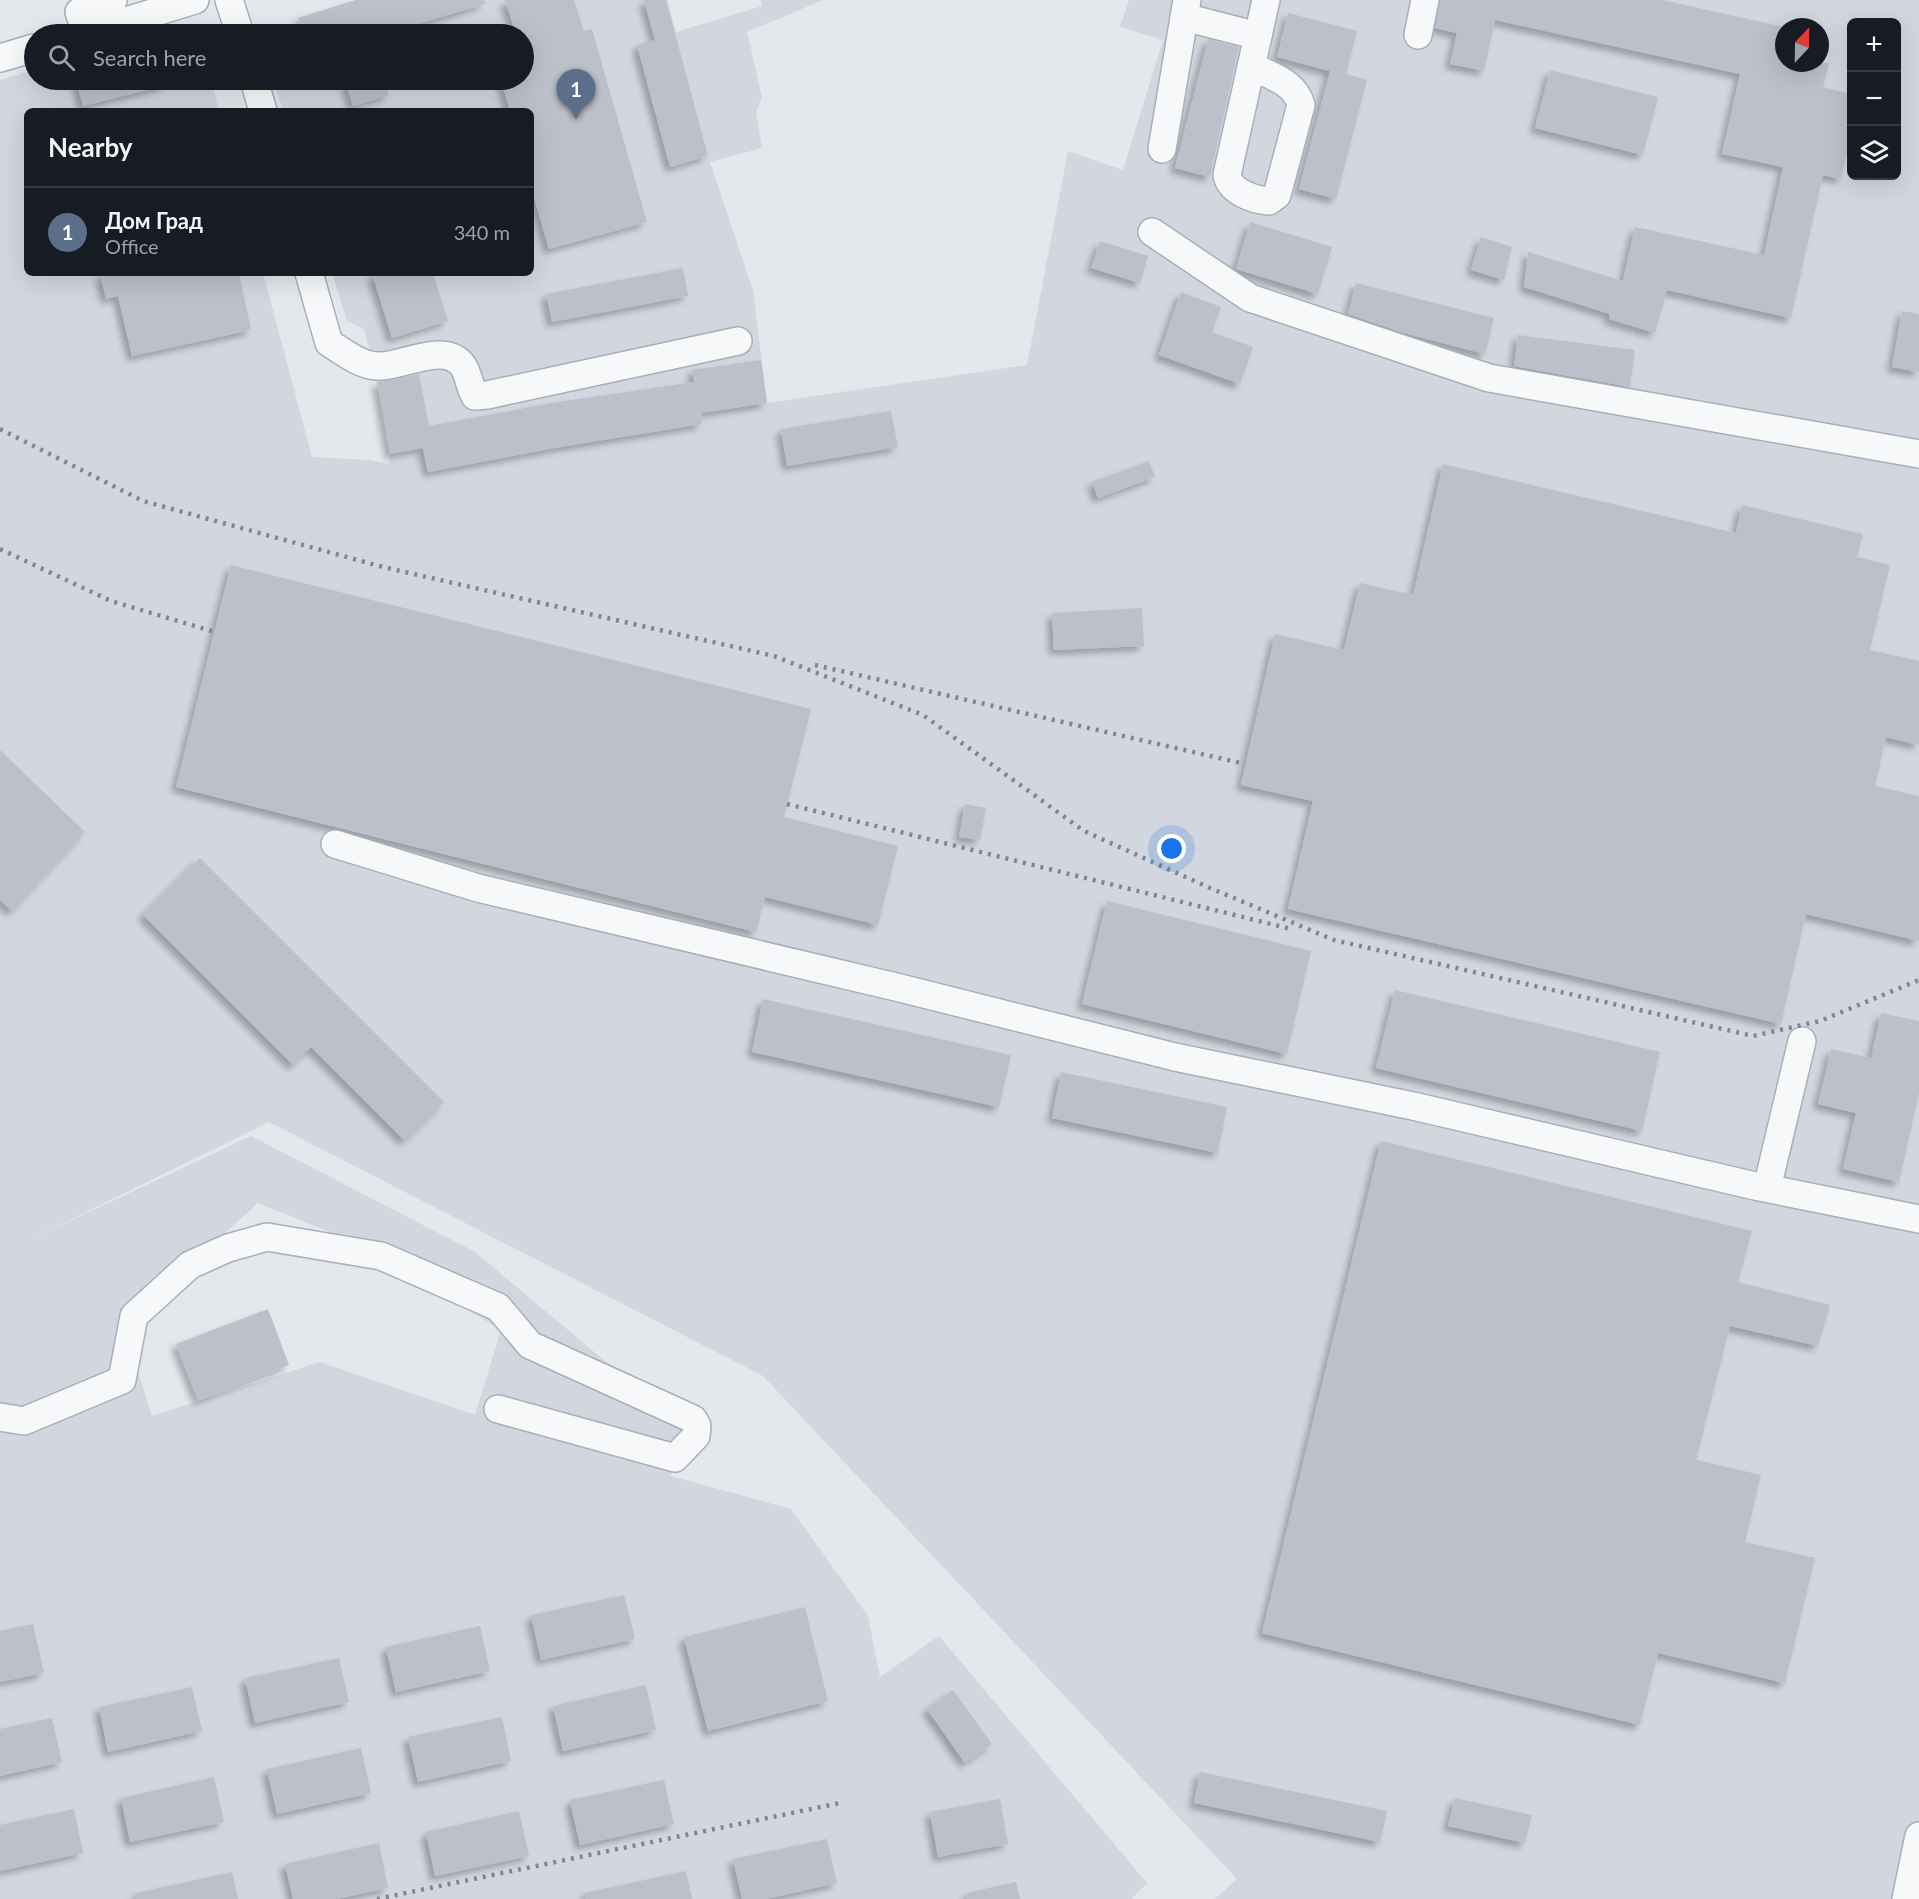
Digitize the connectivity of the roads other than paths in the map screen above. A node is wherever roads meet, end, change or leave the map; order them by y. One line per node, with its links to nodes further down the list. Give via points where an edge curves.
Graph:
1 (113, 0): 7 (street, via 79,12)
2 (195, 0): 8 (street)
3 (229, 0): 9 (street)
4 (1266, 0): 11 (street)
5 (1425, 0): 10 (street)
6 (1186, 8): 11 (street); 17 (street)
7 (82, 24)
8 (117, 24)
9 (237, 24)
10 (1418, 35)
11 (1258, 36): 14 (street)
12 (24, 51): 13 (street)
13 (0, 58)
14 (1251, 66)
15 (257, 90): 16 (street)
16 (262, 108)
17 (1162, 149)
18 (1152, 232): 21 (street, via 1250,298 1489,378)
19 (310, 276): 20 (street, via 330,343 367,365 449,355 463,365 475,396)
20 (738, 341)
21 (1919, 454)
22 (335, 844): 24 (street, via 478,888 1175,1057 1413,1106)
23 (1802, 1041): 24 (street)
24 (1767, 1188): 25 (street)
25 (1919, 1219)
26 (498, 1409): 27 (street, via 675,1458 696,1436 693,1419 530,1345 498,1306 381,1256 267,1237 190,1265 134,1316 122,1380 24,1421)
27 (1, 1418)
28 (1919, 1836): 29 (street)
29 (1906, 1899)

